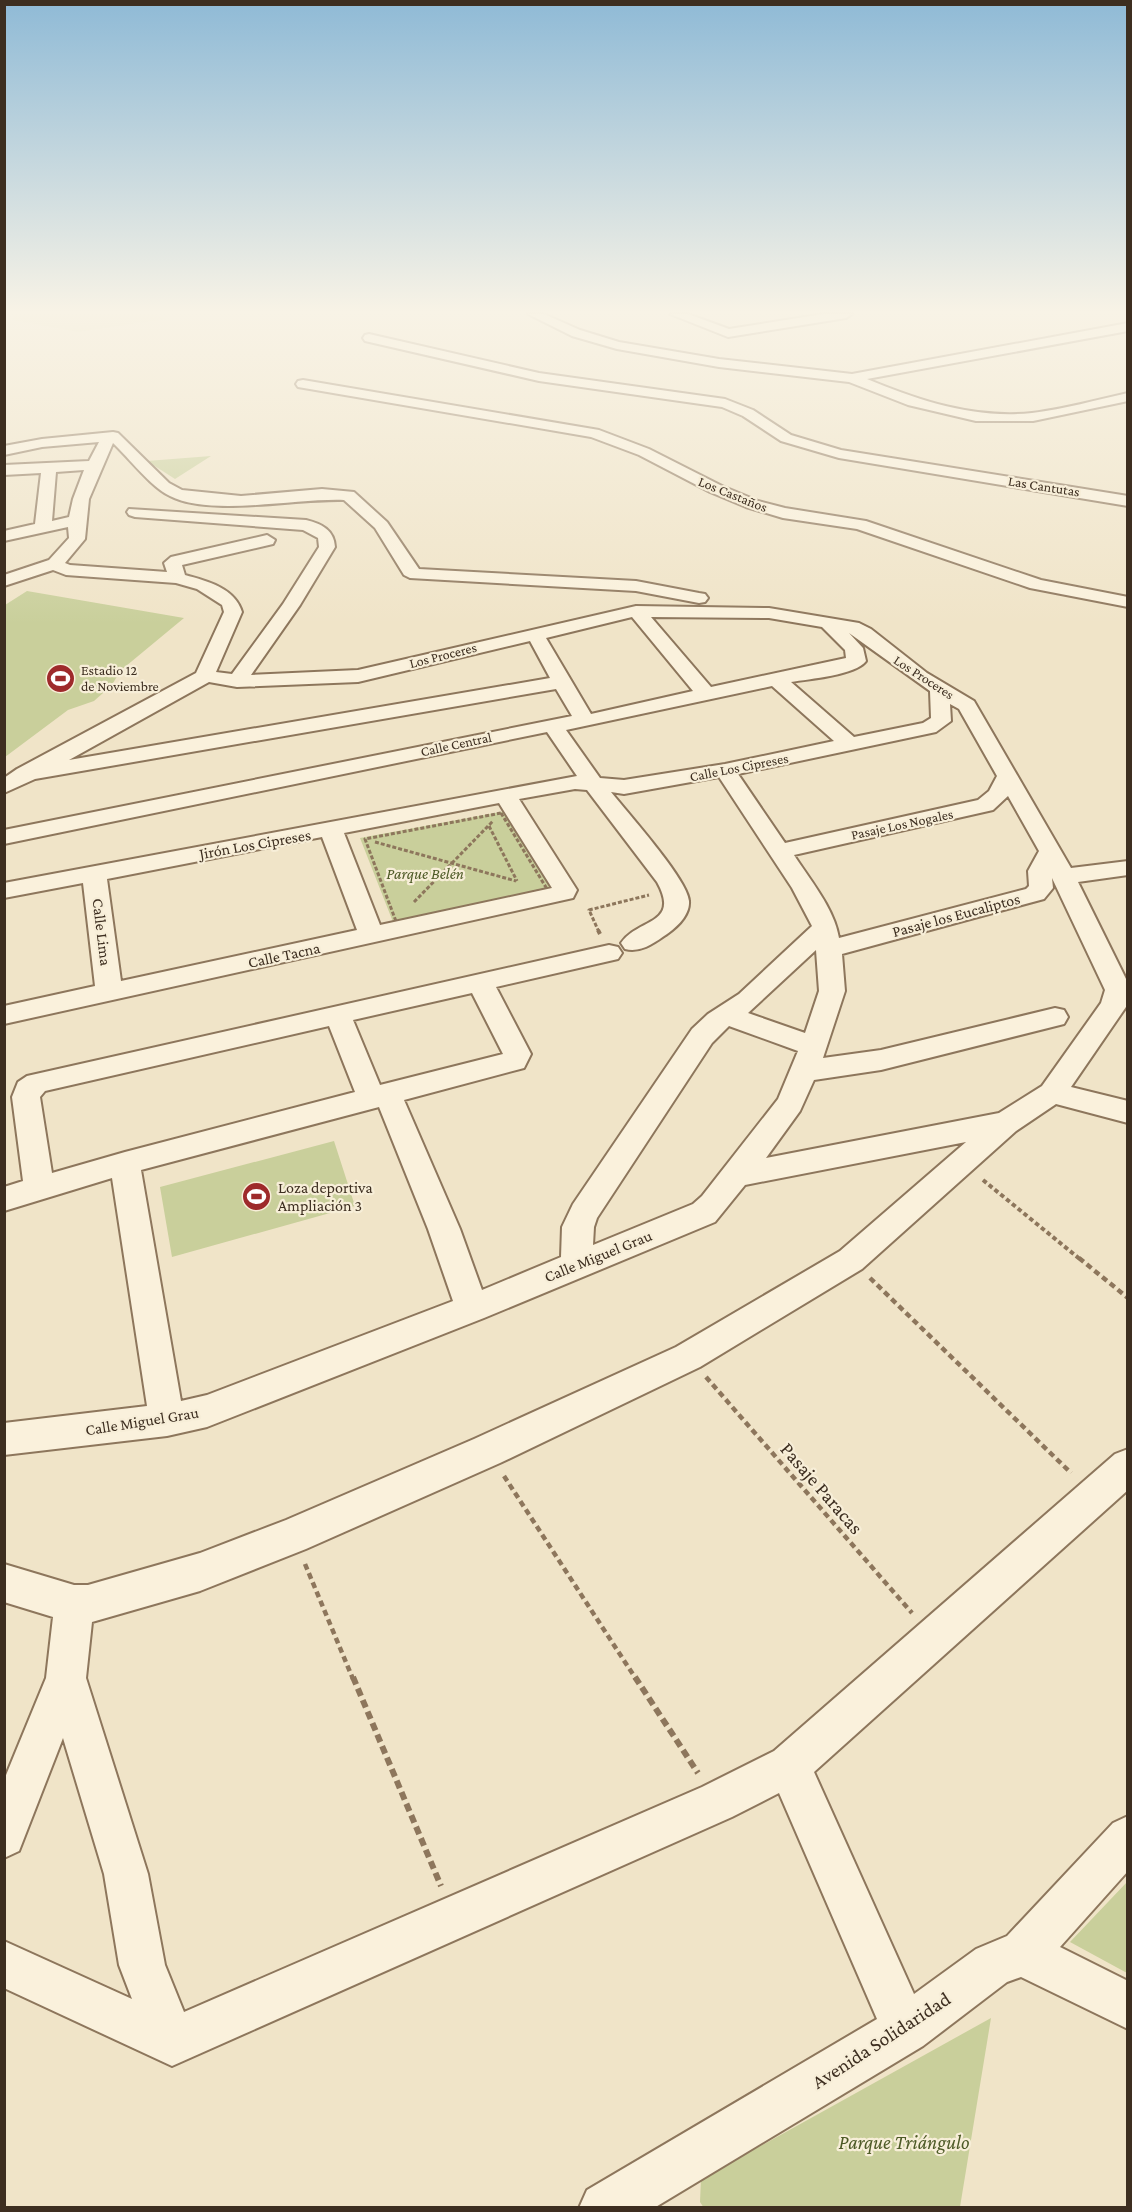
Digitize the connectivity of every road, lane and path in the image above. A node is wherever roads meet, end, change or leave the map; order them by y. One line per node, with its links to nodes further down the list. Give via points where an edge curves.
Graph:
1 (500, 417): 21 (street, Los Castaños, via 594,433 644,452 752,504 783,513 860,524 1036,584)
2 (754, 417): 10 (street, Las Cantutas, via 786,438 838,454)
3 (978, 417): 4 (street)
4 (1025, 417)
5 (110, 436): 6 (street); 7 (street); 23 (street, via 177,494 241,501 348,495 381,525 410,571 416,574 636,586)
6 (4, 451)
7 (94, 465): 8 (street); 12 (street)
8 (49, 468): 9 (street); 13 (street)
9 (4, 470)
10 (1128, 501)
11 (135, 512): 28 (street, via 306,525 326,537 327,547 297,596)
12 (75, 521): 13 (street); 16 (street, via 77,538)
13 (43, 528): 14 (street)
14 (4, 536)
15 (267, 540): 19 (street, via 177,561 173,563)
16 (55, 564): 17 (street); 19 (street, via 66,570)
17 (28, 570): 18 (street); 20 (street)
18 (4, 574)
19 (177, 578): 26 (street, via 203,585 230,602 233,612)
20 (4, 581)
21 (1128, 602)
22 (636, 611): 23 (street, Los Proceres); 25 (street, Los Proceres); 31 (street)
23 (769, 613): 24 (street, Los Proceres)
24 (827, 621): 27 (street, Calle Central, via 854,648 856,661); 30 (street, Los Proceres, via 864,633)
25 (534, 633): 28 (street, Los Proceres, via 358,676); 29 (street)
26 (206, 676): 28 (street, Los Proceres); 36 (street)
27 (776, 679): 31 (street, Calle Central); 34 (street)
28 (237, 681)
29 (560, 682): 32 (street); 36 (street)
30 (940, 690): 34 (street, Calle Los Cipreses, via 941,721 929,728); 37 (street, Los Proceres, via 967,705)
31 (706, 694): 32 (street, Calle Central)
32 (585, 721): 33 (street, Calle Central)
33 (552, 725): 38 (street); 43 (street, Calle Central)
34 (851, 745): 35 (street, Calle Los Cipreses)
35 (725, 770): 38 (street, Calle Los Cipreses, via 624,787); 45 (street, Calle Miguel Grau)
36 (26, 774): 39 (street)
37 (1008, 774): 45 (street, Pasaje Los Nogales, via 998,795 985,805); 46 (street)
38 (592, 782): 40 (street, Calle Los Cipreses, via 575,782); 60 (street, via 668,880 677,898 675,910 664,925)
39 (4, 787)
40 (506, 804): 41 (path); 42 (street, Jirón Los Cipreses); 44 (path); 55 (path); 55 (street, via 565,890)
41 (489, 826): 47 (path); 51 (path)
42 (331, 830): 44 (path); 49 (street, Jirón Los Cipreses); 58 (street)
43 (4, 837)
44 (365, 839): 47 (path); 58 (path)
45 (780, 850): 59 (street, Calle Miguel Grau, via 804,888)
46 (1052, 851): 50 (street); 59 (street, Pasaje los Eucaliptos, via 1040,871 1041,888 1035,894)
47 (452, 863): 51 (path); 57 (path)
48 (1128, 868): 50 (street)
49 (94, 873): 54 (street, Jirón Los Cipreses); 64 (street, Calle Lima)
50 (1063, 876): 63 (street)
51 (517, 881): 52 (path)
52 (527, 884)
53 (537, 886): 55 (path)
54 (4, 891)
55 (556, 891): 58 (street, Calle Tacna); 58 (path)
56 (651, 895): 61 (path, via 589,910)
57 (412, 904)
58 (384, 930): 64 (street, Calle Tacna)
59 (827, 938): 67 (street); 69 (street, Calle Miguel Grau, via 832,991)
60 (634, 943)
61 (609, 953): 62 (street)
62 (480, 982): 65 (street); 72 (street, via 517,1058)
63 (1123, 987): 71 (street)
64 (109, 992): 66 (street, Calle Tacna)
65 (337, 1014): 72 (street); 78 (street, via 37,1083 28,1089 26,1097)
66 (4, 1015)
67 (726, 1015): 69 (street); 81 (street, via 702,1036 584,1213 578,1227)
68 (1055, 1017): 70 (street, via 882,1060)
69 (814, 1046): 70 (street, Calle Miguel Grau)
70 (804, 1071): 77 (street, Calle Miguel Grau, via 790,1104)
71 (1052, 1094): 73 (street); 74 (street)
72 (379, 1095): 75 (street); 83 (street, via 444,1228)
73 (1128, 1112)
74 (1006, 1123): 76 (street); 77 (street)
75 (125, 1162): 78 (street); 85 (street)
76 (961, 1162): 80 (street); 82 (path)
77 (736, 1175): 81 (street, Calle Miguel Grau, via 704,1213)
78 (39, 1189): 79 (street)
79 (4, 1199)
80 (851, 1260): 84 (street); 89 (path)
81 (577, 1265): 83 (street, Calle Miguel Grau)
82 (1128, 1298)
83 (472, 1308): 85 (street, Calle Miguel Grau, via 207,1410)
84 (688, 1357): 87 (street); 93 (path, Pasaje Paracas)
85 (167, 1420): 86 (street, Calle Miguel Grau)
86 (4, 1439)
87 (487, 1451): 90 (street); 96 (path)
88 (1128, 1466): 89 (street)
89 (1094, 1494): 93 (street)
90 (293, 1536): 92 (street, via 200,1572 88,1604); 99 (path)
91 (4, 1584): 92 (street)
92 (74, 1604): 94 (street)
93 (935, 1639): 95 (street)
94 (66, 1678): 97 (street); 104 (street, via 126,1874 142,1965)
95 (789, 1766): 96 (street); 103 (street)
96 (717, 1802): 99 (street)
97 (4, 1836)
98 (1128, 1838): 100 (street, Avenida Solidaridad)
99 (454, 1918): 104 (street)
100 (1023, 1953): 102 (street); 103 (street, Avenida Solidaridad, via 992,1965)
101 (4, 1964): 104 (street)
102 (1128, 2006)
103 (906, 2029): 105 (street, Avenida Solidaridad)
104 (172, 2042)
105 (605, 2208)

